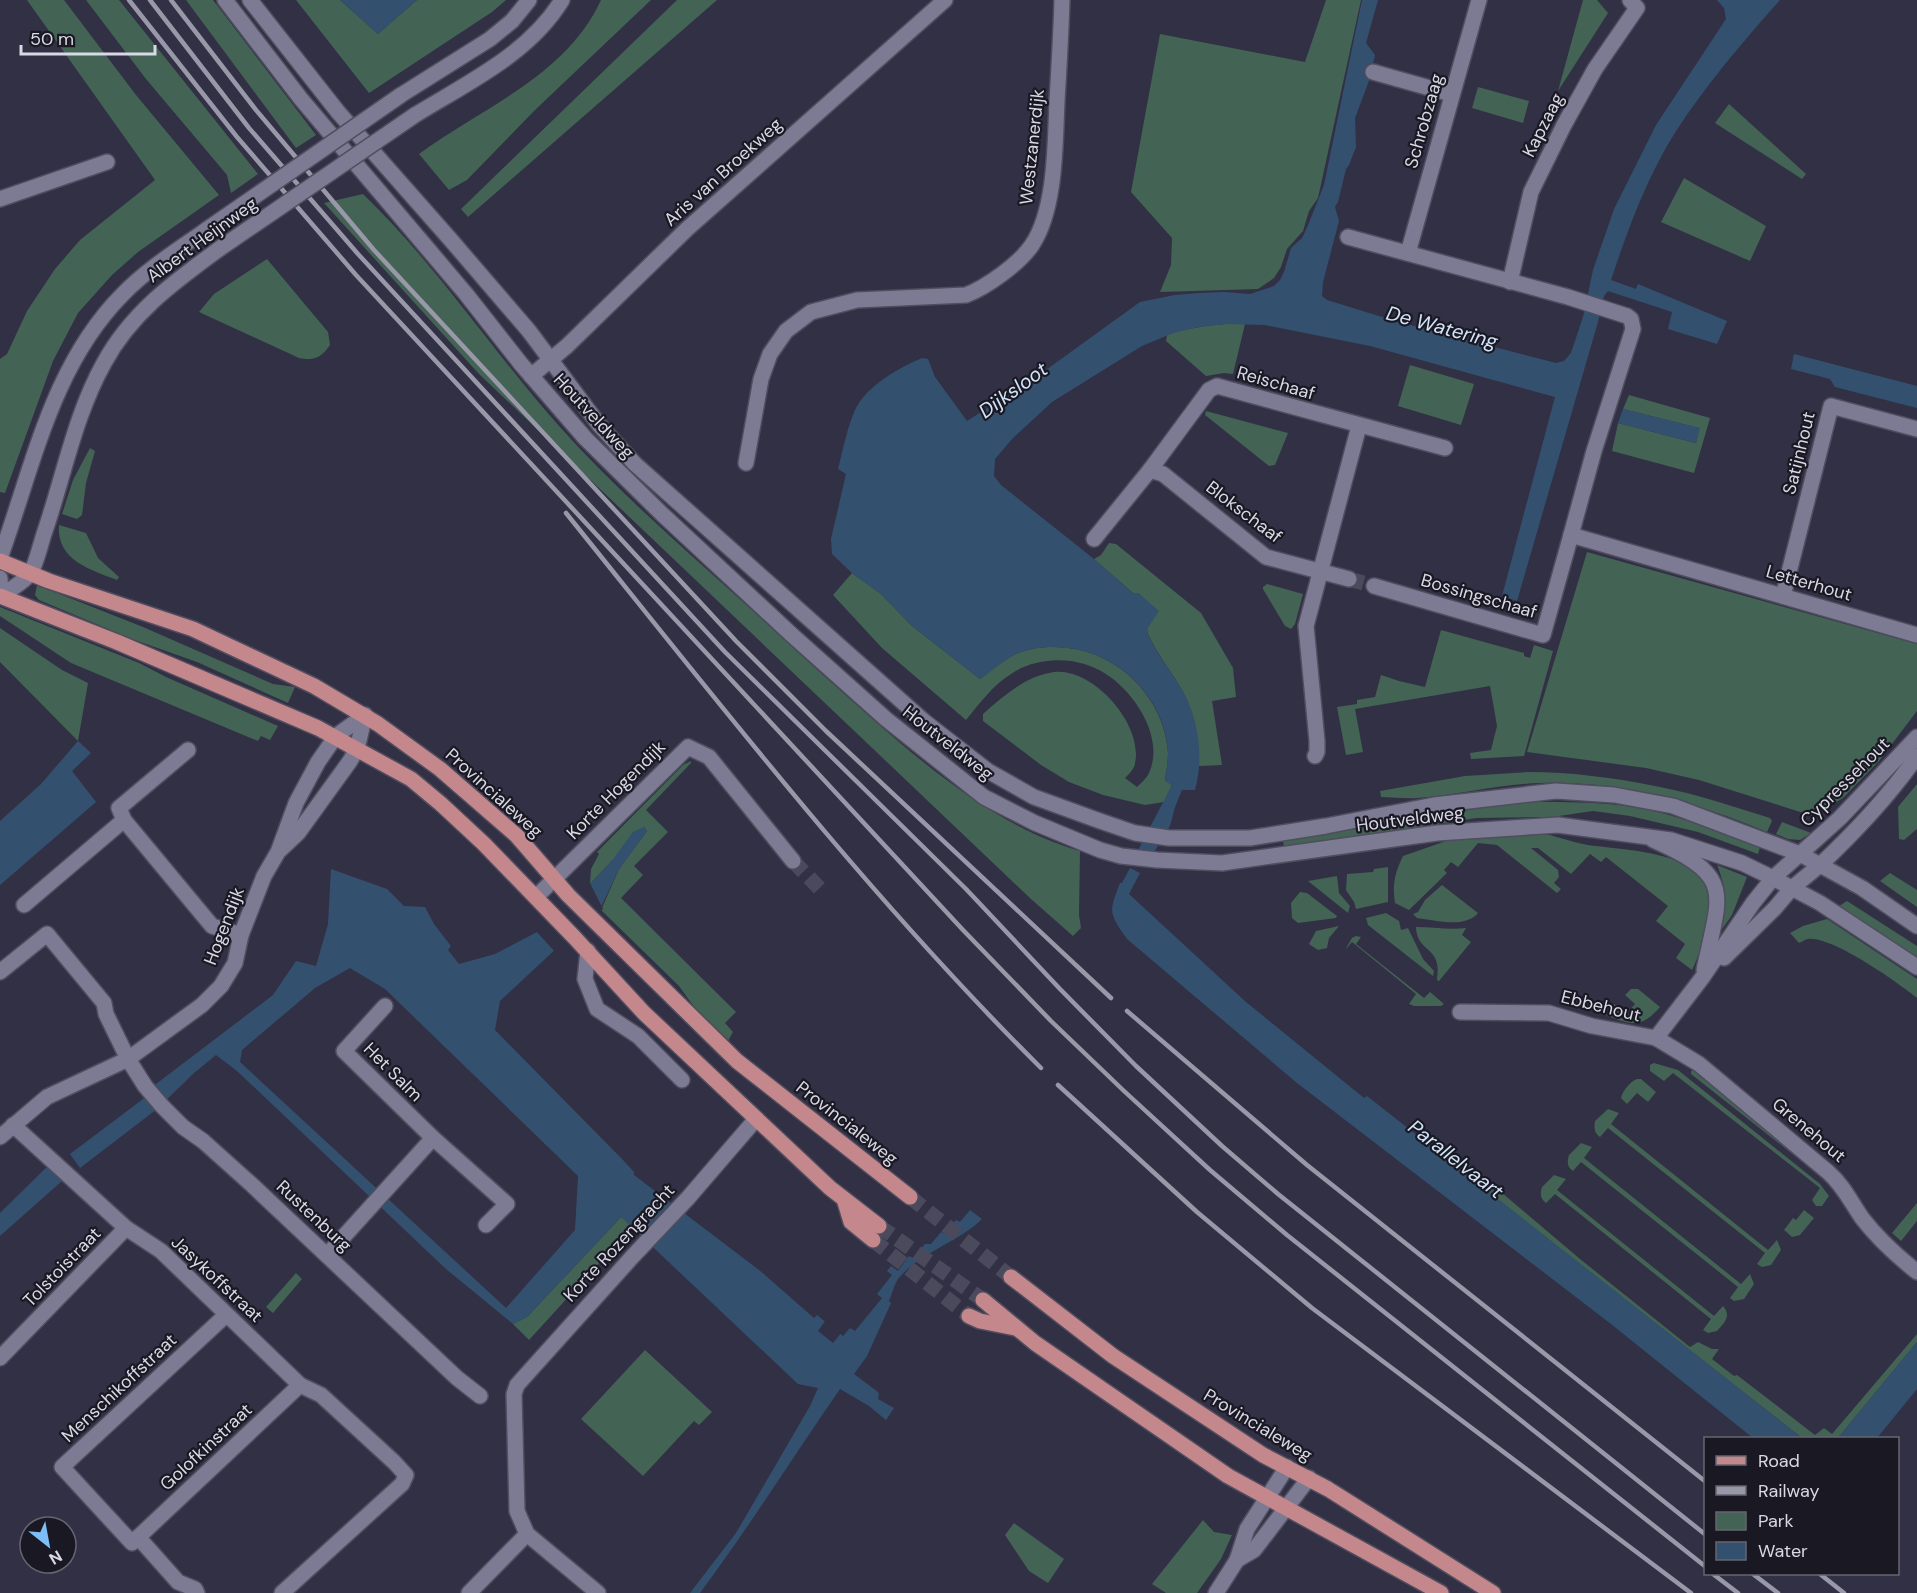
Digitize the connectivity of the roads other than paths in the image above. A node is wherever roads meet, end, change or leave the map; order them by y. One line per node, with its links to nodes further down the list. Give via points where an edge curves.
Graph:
1 (225, 0): 17 (street, Houtveldweg, via 277,69)
2 (250, 0): 16 (street, Houtveldweg, via 338,112 458,247)
3 (530, 0): 25 (street, Albert Heijnweg, bridge, via 490,39 206,230 148,271 122,295 87,337 66,373)
4 (562, 0): 27 (street, Albert Heijnweg, bridge, via 526,43 219,249 177,280 129,325 103,364 84,405)
5 (945, 0): 16 (street, Aris van Broekweg, via 687,229)
6 (1062, 0): 21 (street, Westzanerdijk, via 1050,191 1032,246 1005,272 966,295 857,300 811,312 786,331 770,354 761,379)
7 (1479, 0): 10 (street, Schrobzaag)
8 (1630, 0): 15 (street, Kapzaag, via 1637,8 1594,69 1531,192)
9 (1372, 72): 10 (street)
10 (1451, 94): 14 (street, Schrobzaag)
11 (107, 162): 12 (street)
12 (0, 199)
13 (1348, 237): 14 (street)
14 (1408, 253): 15 (street)
15 (1510, 282): 23 (street, Bossingschaaf, via 1631,319 1633,329)
16 (550, 360): 17 (street, Aris van Broekweg); 44 (street, Houtveldweg, via 600,426 635,464 925,723 987,771 1034,797 1136,833 1169,838 1250,838 1434,806 1556,791 1614,795 1673,806)
17 (531, 376): 42 (street, Houtveldweg, via 585,438 662,514 935,760 984,797 1100,850 1157,860 1222,863 1437,833 1558,825)
18 (1359, 426): 20 (street, Reischaaf); 22 (street, Reischaaf, via 1217,386 1209,390); 26 (street)
19 (1917, 429): 32 (street, Satijnhout, via 1831,406)
20 (1445, 448)
21 (746, 463)
22 (1150, 470): 24 (street, Reischaaf); 26 (street, Blokschaaf, via 1163,474 1266,557)
23 (1571, 535): 30 (street, Bossingschaaf, via 1543,635); 32 (street, Letterhout)
24 (1094, 539)
25 (0, 560): 27 (main road, Provincialeweg)
26 (1321, 570): 29 (street); 39 (street, via 1306,626 1318,745)
27 (30, 573): 31 (street); 34 (main road, Provincialeweg, via 193,629 314,686)
28 (0, 578): 31 (street)
29 (1349, 579)
30 (1374, 586)
31 (0, 596): 35 (main road)
32 (1783, 596): 33 (street, Letterhout)
33 (1917, 635)
34 (365, 715): 35 (street, Hogendijk); 37 (street); 48 (main road, Provincialeweg, via 471,795 518,836)
35 (336, 736): 37 (main road); 43 (street, Hogendijk, via 296,803)
36 (1917, 736): 44 (street, Cypressehout, via 1840,818)
37 (357, 748): 43 (street, via 298,833); 50 (main road, via 411,779)
38 (188, 750): 41 (street, via 119,808)
39 (1315, 756)
40 (1917, 756): 46 (street, Cypressehout, via 1891,792)
41 (124, 820): 51 (street); 53 (street, via 212,926)
42 (1644, 836): 47 (street, Houtveldweg, via 1671,840 1742,863); 57 (street, via 1676,850 1708,872 1714,882 1718,897 1716,920)
43 (278, 852): 53 (street, Hogendijk, via 264,876)
44 (1800, 854): 46 (street, Houtveldweg); 47 (street, Ebbehout)
45 (793, 861): 48 (street, Korte Hogendijk, via 709,757 688,747)
46 (1820, 865): 49 (street, Ebbehout); 52 (street, Houtveldweg)
47 (1773, 878): 49 (street, Houtveldweg); 57 (street, Ebbehout)
48 (554, 879): 50 (street, Korte Hogendijk); 69 (main road, Provincialeweg, via 737,1061)
49 (1792, 888): 55 (street, Houtveldweg); 57 (street, Ebbehout)
50 (536, 897): 54 (main road)
51 (24, 905)
52 (1917, 926)
53 (241, 935): 63 (street, Hogendijk, via 235,963 221,986 202,1005)
54 (588, 951): 60 (street, via 585,979 597,1009); 62 (main road)
55 (1917, 967)
56 (0, 972): 63 (street, Rustenburg, via 47,934 104,1003)
57 (1702, 978): 61 (street, Ebbehout)
58 (385, 1006): 68 (street, Het Salm, via 344,1051)
59 (1460, 1012): 61 (street, Ebbehout, via 1549,1013)
60 (638, 1036): 62 (street); 64 (street)
61 (1656, 1038): 74 (street, Grenehout, via 1699,1064 1828,1172 1872,1230)
62 (672, 1040): 65 (main road)
63 (128, 1059): 66 (street, Hogendijk, via 47,1097); 73 (street, Rustenburg, via 162,1106 251,1184)
64 (682, 1080)
65 (756, 1119): 72 (main road); 87 (street, Korte Rozengracht, via 517,1385 517,1511)
66 (13, 1125): 67 (street, Hogendijk); 71 (street, Jasykoffstraat)
67 (0, 1137)
68 (433, 1137): 70 (street, Het Salm, via 507,1204); 73 (street, via 370,1208)
69 (910, 1197)
70 (486, 1225)
71 (126, 1228): 77 (street, Jasykoffstraat, via 161,1251); 80 (street, Tolstoistraat)
72 (876, 1233)
73 (322, 1254): 82 (street, Rustenburg)
74 (1917, 1272)
75 (1011, 1277): 83 (main road, Provincialeweg, via 1113,1356)
76 (983, 1300): 79 (main road)
77 (226, 1315): 81 (street, Jasykoffstraat); 88 (street, Menschikoffstraat, via 62,1467)
78 (969, 1316): 79 (main road)
79 (1019, 1329): 85 (main road, via 1228,1476)
80 (0, 1358)
81 (300, 1385): 88 (street, Golofkinstraat); 91 (street, Jasykoffstraat, via 321,1395 406,1475 402,1484)
82 (480, 1396)
83 (1287, 1467): 84 (main road, Provincialeweg); 85 (street)
84 (1309, 1478): 86 (street); 96 (main road, Provincialeweg)
85 (1266, 1498): 86 (main road); 89 (street, via 1244,1536)
86 (1287, 1508): 89 (street, via 1254,1550); 95 (main road)
87 (527, 1534): 92 (street); 93 (street)
88 (135, 1540): 90 (street, via 178,1582)
89 (1237, 1560): 94 (street)
90 (197, 1593)
91 (282, 1593)
92 (469, 1593)
93 (598, 1593)
94 (1216, 1593)
95 (1441, 1593)
96 (1493, 1593)

